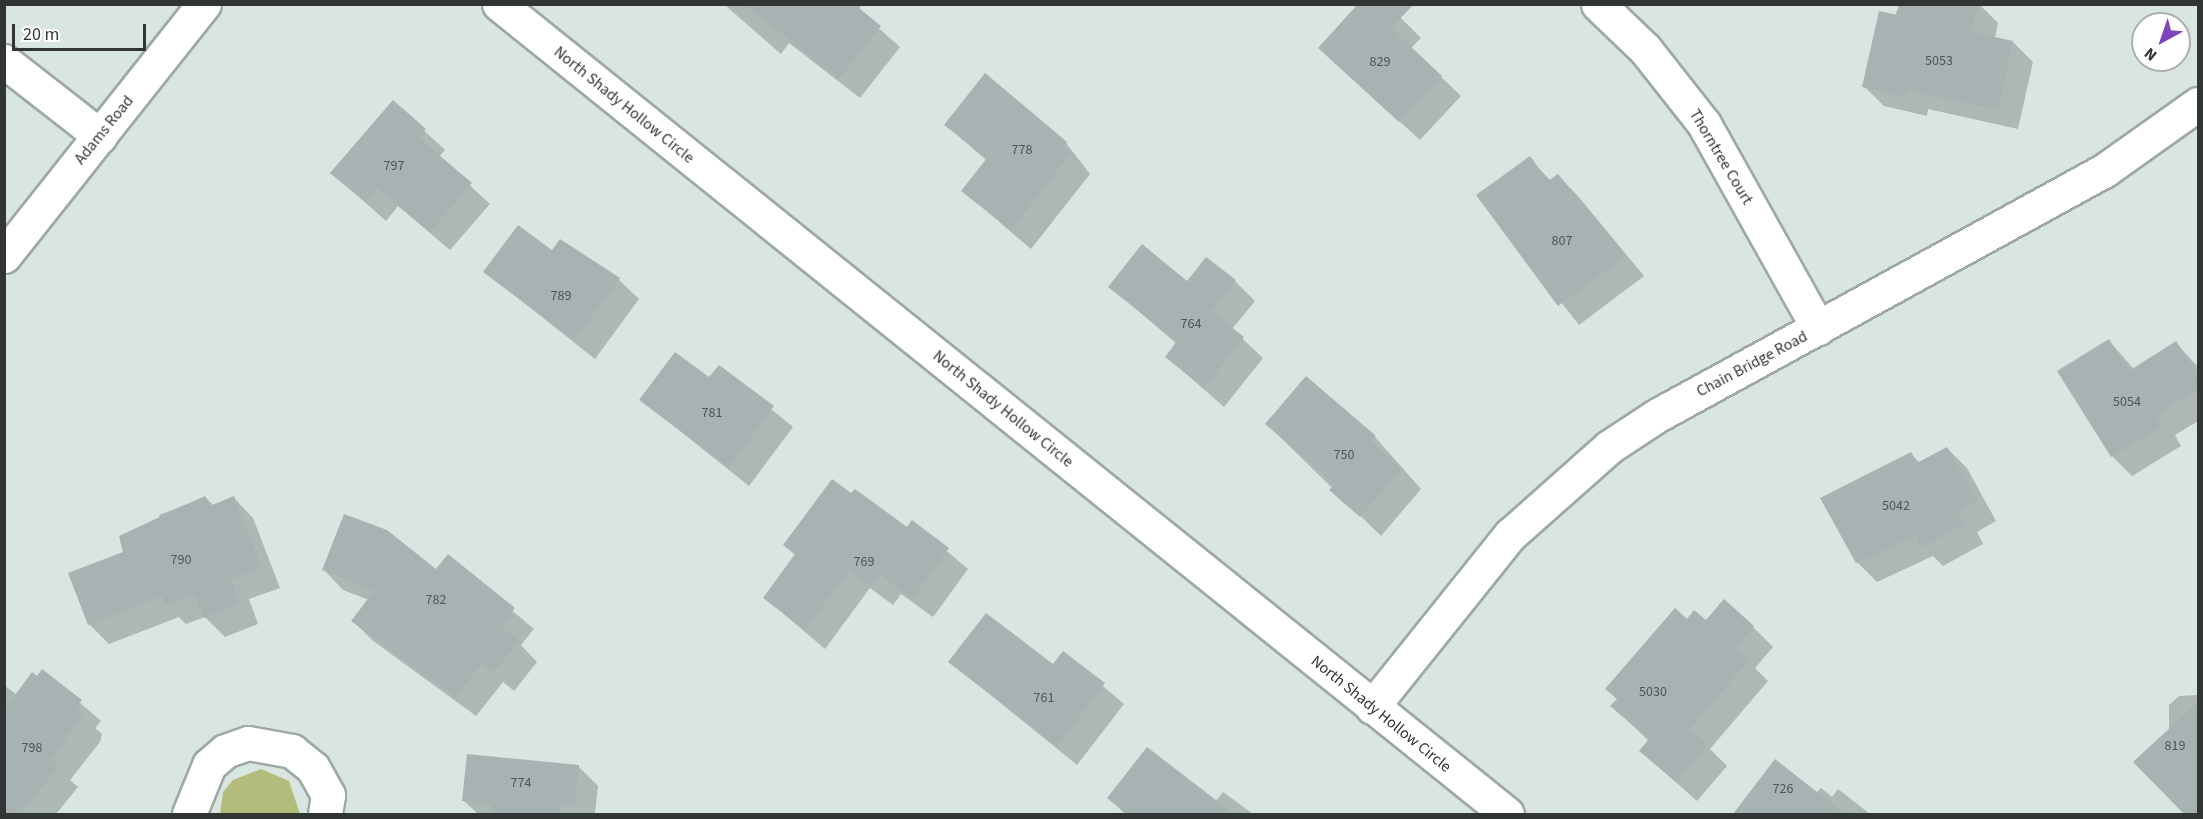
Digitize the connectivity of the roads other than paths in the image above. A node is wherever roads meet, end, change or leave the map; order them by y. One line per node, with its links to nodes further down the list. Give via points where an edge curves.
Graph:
1 (204, 4): 6 (street, Adams Road)
2 (499, 4): 9 (street, North Shady Hollow Circle)
3 (1598, 4): 8 (street, Thorntree Court, via 1645,49 1704,124)
4 (4, 62): 6 (street)
5 (2199, 104): 8 (street, Chain Bridge Road, via 2105,170)
6 (100, 136): 7 (street, Adams Road)
7 (4, 256)
8 (1818, 328): 9 (street, Chain Bridge Road, via 1656,416 1564,484 1510,535)
9 (1372, 706): 12 (street, North Shady Hollow Circle)
10 (189, 814): 11 (street, via 209,765 225,751 248,742 292,751 313,768 328,795)
11 (325, 814)
12 (1507, 814)

